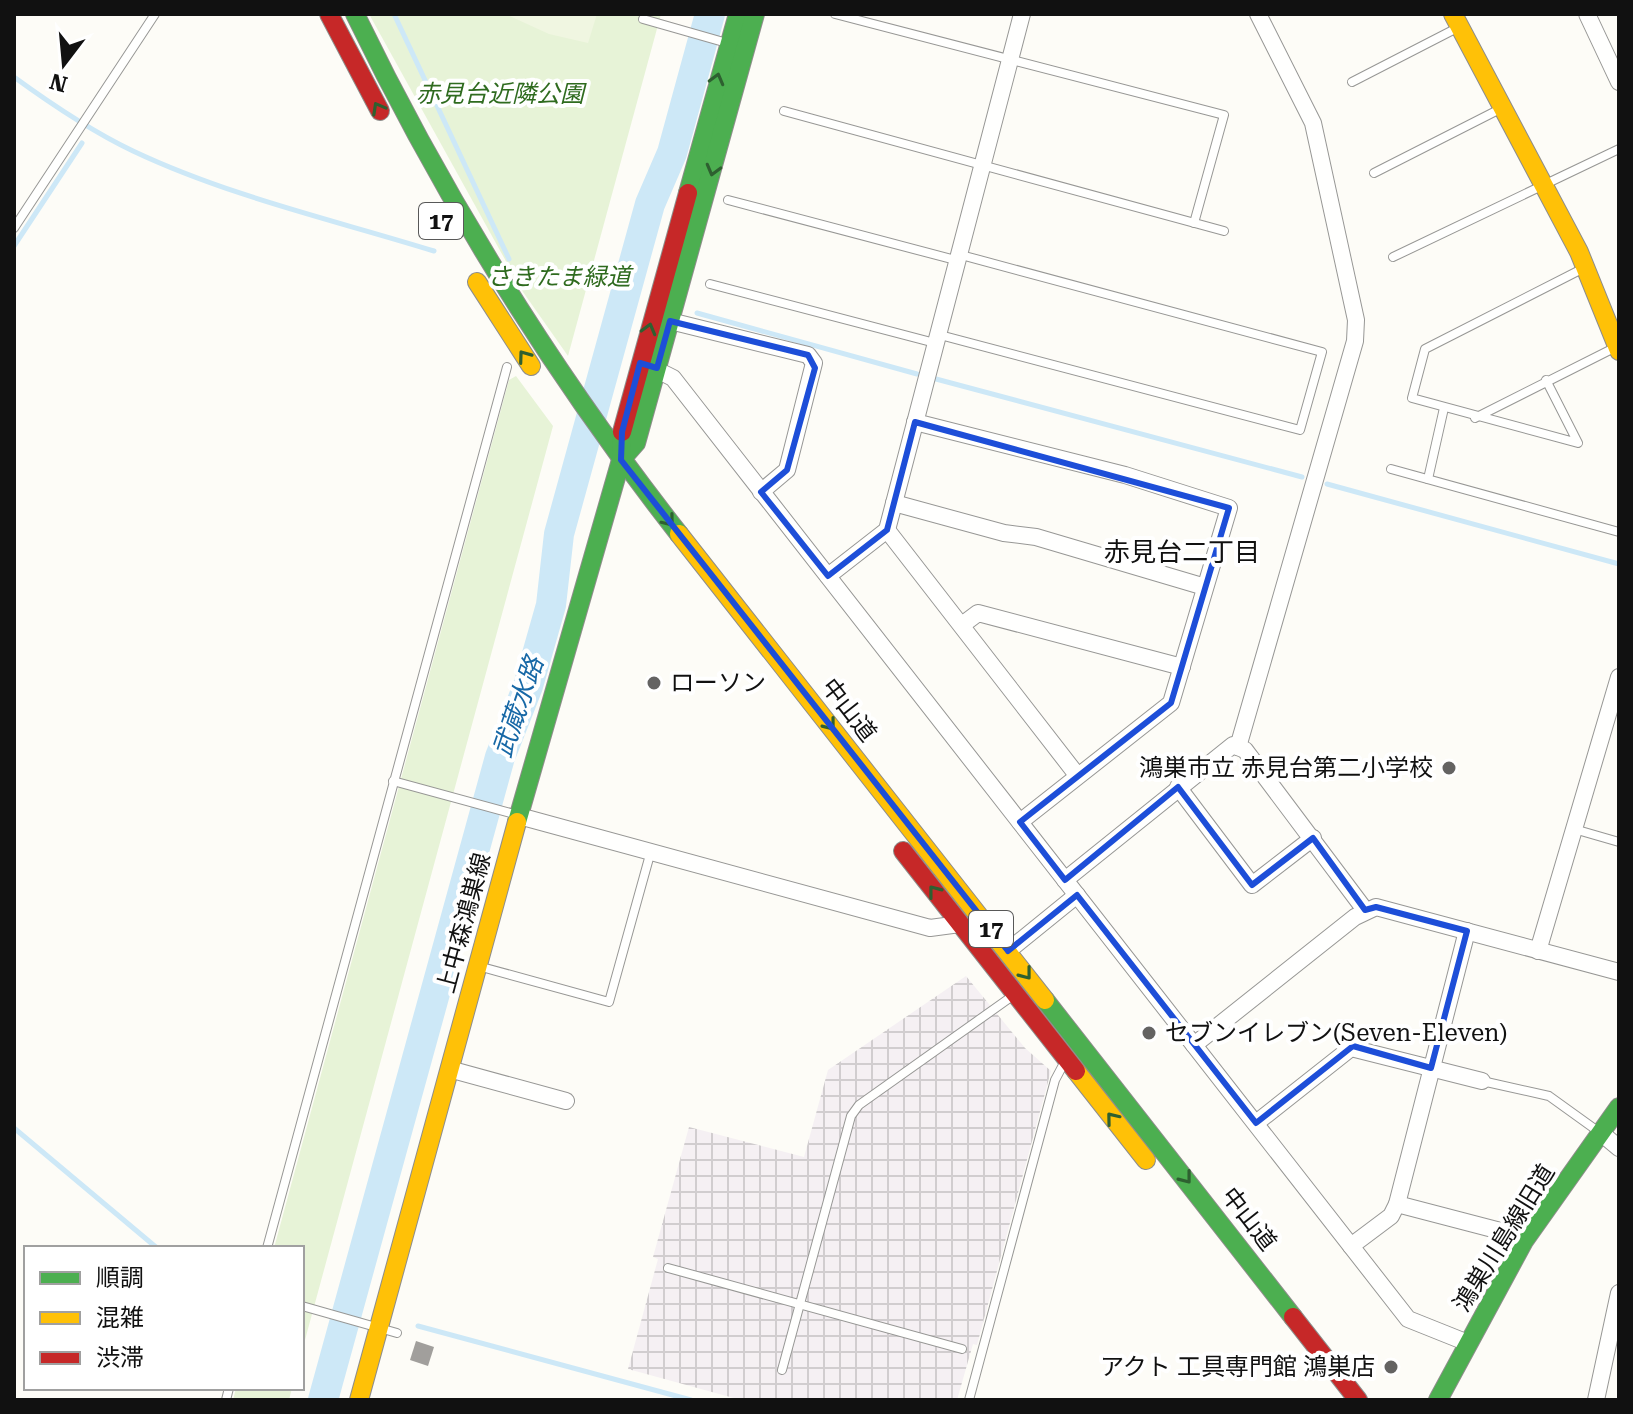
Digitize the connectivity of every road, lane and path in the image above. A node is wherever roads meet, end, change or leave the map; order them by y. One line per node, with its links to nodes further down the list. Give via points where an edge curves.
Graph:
1 (155, 14): 25 (lane)
2 (329, 14): 18 (main road, one-way to 2)
3 (355, 14): 42 (main road, 中山道 / 17, via 440,185)
4 (738, 14): 12 (main road)
5 (755, 14): 12 (main road)
6 (835, 14): 13 (lane)
7 (1022, 14): 13 (street)
8 (1258, 14): 56 (street, via 1313,123 1356,320 1314,495)
9 (1587, 14): 15 (street)
10 (643, 19): 12 (lane)
11 (1456, 20): 14 (lane); 16 (main road)
12 (729, 43): 32 (main road, one-way to 32); 35 (main road, one-way to 12)
13 (1010, 59): 20 (street); 24 (lane, via 1224,115)
14 (1352, 82)
15 (1619, 82)
16 (1502, 108): 21 (lane); 22 (main road)
17 (784, 111): 20 (lane)
18 (389, 128)
19 (1619, 149): 22 (lane)
20 (981, 165): 24 (lane); 28 (street)
21 (1374, 173)
22 (1544, 185): 27 (lane); 30 (main road)
23 (728, 200): 28 (lane)
24 (1194, 223): 26 (lane)
25 (14, 228)
26 (1224, 231)
27 (1393, 257)
28 (960, 258): 33 (street); 33 (lane, via 1322,352 1300,430)
29 (464, 260): 38 (main road, 17, one-way to 29)
30 (1587, 267): 34 (main road); 39 (lane, via 1425,349 1412,398)
31 (710, 284): 33 (lane)
32 (670, 321): 35 (main road); 47 (street, via 808,355 814,363 787,470)
33 (938, 339): 41 (street)
34 (1618, 349): 37 (lane)
35 (648, 366): 42 (main road, 上中森鴻巣線, via 622,432); 47 (street, via 673,378)
36 (507, 367): 58 (lane)
37 (1546, 380): 40 (lane); 40 (lane, via 1578,443)
38 (546, 386)
39 (1444, 408): 40 (lane); 45 (lane)
40 (1474, 418)
41 (915, 422): 48 (street); 52 (street, via 1125,475 1229,508)
42 (621, 460): 46 (main road, 上中森鴻巣線); 73 (main road, 中山道 / 17, one-way to 73)
43 (601, 463): 46 (main road, 中山道)
44 (1391, 469): 45 (lane)
45 (1428, 479): 50 (lane)
46 (614, 482): 60 (main road, 中山道); 61 (main road, 上中森鴻巣線)
47 (761, 492): 51 (street)
48 (894, 503): 49 (street); 52 (street, via 1036,537)
49 (887, 530): 51 (street); 53 (street)
50 (1619, 532)
51 (828, 576): 62 (street)
52 (1205, 587): 54 (street)
53 (962, 625): 54 (street, via 978,613); 57 (street)
54 (1182, 667): 57 (street, via 1171,703)
55 (1619, 677): 63 (street)
56 (1238, 747): 59 (street, via 1233,745); 65 (street)
57 (1077, 775): 62 (street)
58 (393, 781): 61 (lane); 90 (lane)
59 (1178, 787): 65 (street, via 1252,885); 68 (street)
60 (864, 800)
61 (511, 814): 67 (street); 75 (main road, 上中森鴻巣線)
62 (1020, 822): 68 (street)
63 (1573, 829): 66 (lane); 74 (street)
64 (892, 837): 71 (main road, 中山道 / 17, one-way to 64)
65 (1313, 838): 70 (street)
66 (1619, 842)
67 (651, 851): 71 (street, via 930,928); 75 (lane, via 609,1002)
68 (1065, 880): 69 (street)
69 (1077, 895): 73 (street); 78 (street)
70 (1365, 910): 72 (street, via 1376,907); 78 (street)
71 (960, 924): 77 (main road, 中山道 / 17)
72 (1467, 931): 74 (street); 80 (street)
73 (1008, 951): 105 (main road, 中山道 / 17, one-way to 105)
74 (1538, 951): 76 (street)
75 (477, 966): 81 (main road, 上中森鴻巣線)
76 (1619, 972)
77 (1015, 995): 79 (main road, 中山道 / 17); 94 (lane, via 859,1105 851,1116)
78 (1194, 1045): 85 (street)
79 (1066, 1061): 101 (main road, 中山道 / 17, one-way to 79); 104 (lane, via 1055,1080)
80 (1431, 1068): 82 (street); 85 (street, via 1351,1048); 88 (street)
81 (449, 1069): 83 (street); 96 (main road, 上中森鴻巣線)
82 (1482, 1081): 86 (lane, via 1549,1096)
83 (566, 1101)
84 (1619, 1107): 86 (main road, 鴻巣川島線旧道)
85 (1256, 1123): 91 (street)
86 (1601, 1133): 87 (street); 89 (main road, 鴻巣川島線旧道)
87 (1619, 1148)
88 (1397, 1204): 89 (street); 91 (street, via 1391,1216)
89 (1524, 1241): 99 (main road, 鴻巣川島線旧道)
90 (268, 1246)
91 (1351, 1246): 99 (street, via 1413,1323)
92 (668, 1268): 94 (lane)
93 (1619, 1293): 98 (street)
94 (800, 1304): 100 (lane); 102 (lane)
95 (304, 1307): 96 (lane)
96 (372, 1325): 97 (lane); 103 (main road, 上中森鴻巣線)
97 (397, 1333)
98 (1614, 1340): 107 (street)
99 (1468, 1343): 106 (main road, 鴻巣川島線旧道)
100 (962, 1349)
101 (1297, 1353)
102 (782, 1370)
103 (359, 1400)
104 (969, 1400)
105 (1358, 1400)
106 (1438, 1400)
107 (1596, 1400)

